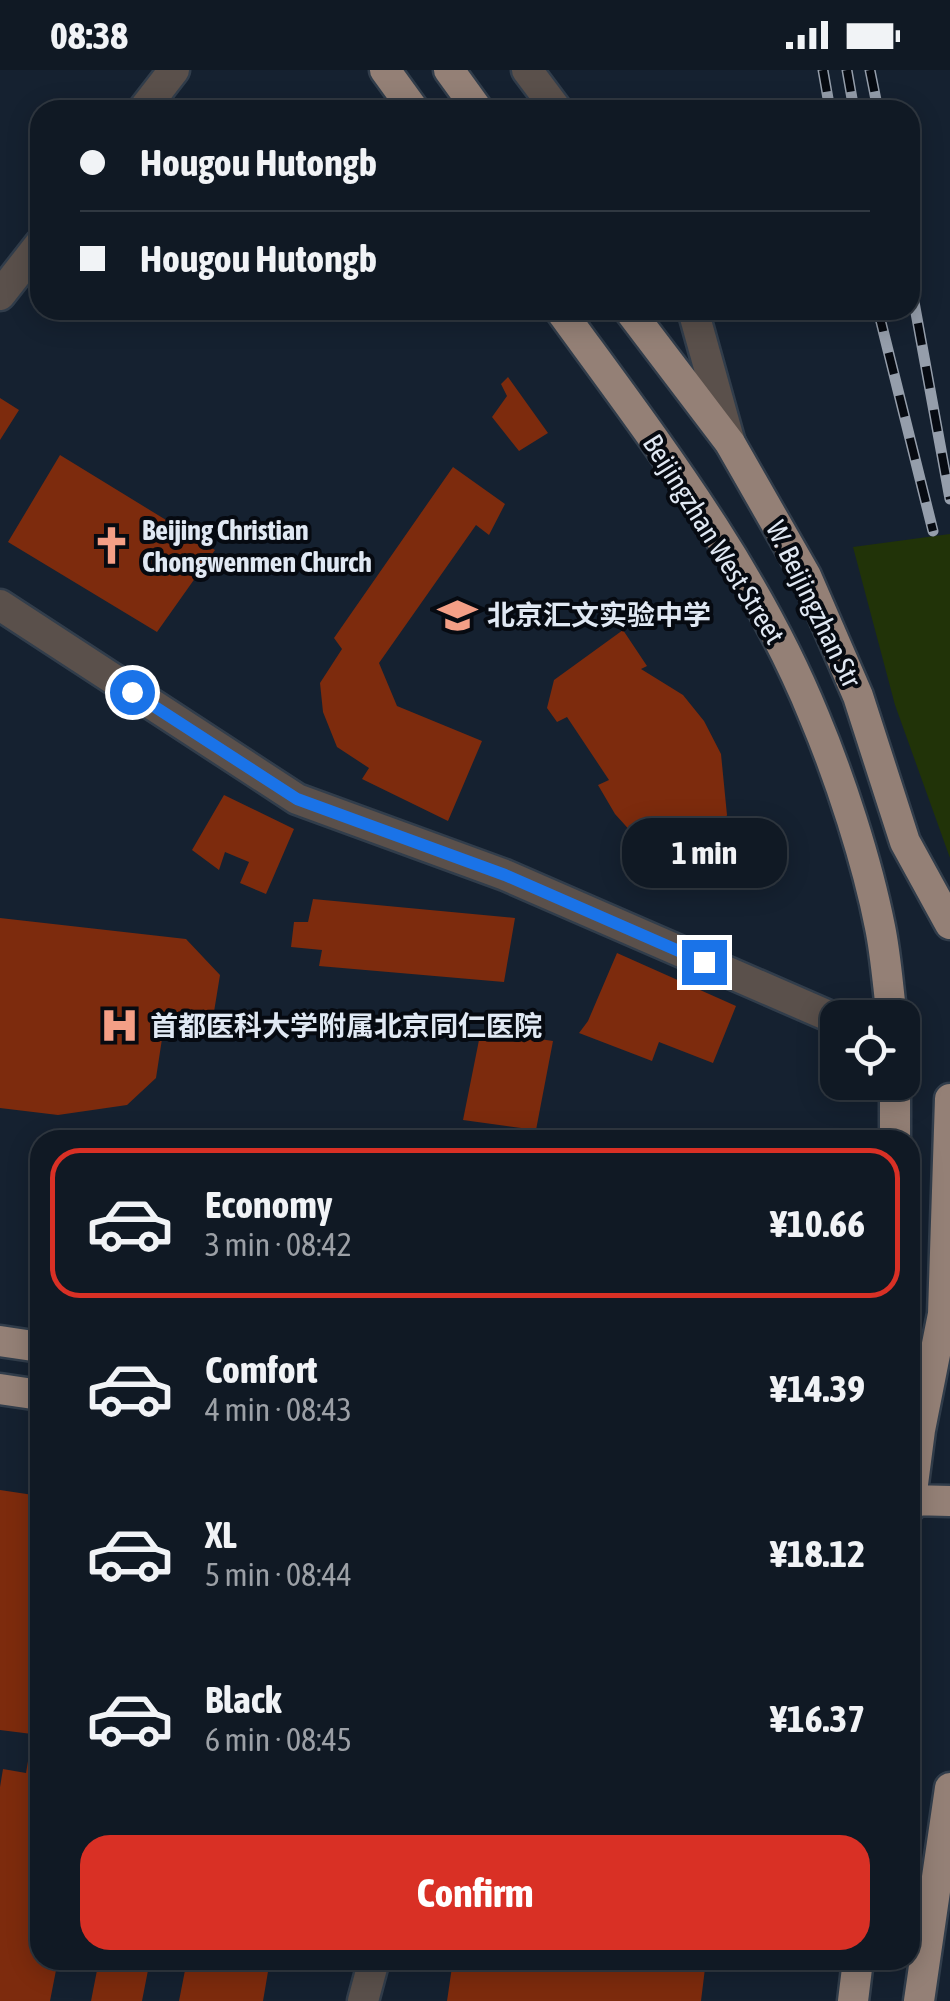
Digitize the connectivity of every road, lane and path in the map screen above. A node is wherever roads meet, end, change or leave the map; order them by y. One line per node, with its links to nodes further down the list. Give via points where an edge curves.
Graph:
1 (174, 70): 5 (street)
2 (385, 70): 6 (main road)
3 (449, 70): 7 (main road)
4 (526, 70): 8 (street)
5 (151, 100)
6 (407, 100)
7 (471, 100)
8 (549, 100)
9 (30, 257): 10 (street)
10 (0, 296)
11 (567, 320): 17 (main road, Beijingzhan West Street, via 681,477 762,608 814,715 880,927)
12 (637, 320): 14 (main road, W. Beijingzhan Str)
13 (695, 320): 14 (street)
14 (730, 443): 16 (main road, W. Beijingzhan Str, via 806,576 858,696 905,842)
15 (0, 606): 18 (street, via 297,799 505,875)
16 (950, 924)
17 (890, 1000)
18 (820, 1012)
19 (950, 1099): 26 (main road, via 943,1314)
20 (896, 1100): 21 (main road)
21 (895, 1130)
22 (0, 1341): 23 (main road)
23 (30, 1345)
24 (0, 1389): 25 (main road)
25 (30, 1394)
26 (927, 1430): 27 (main road)
27 (920, 1460)
28 (950, 1500): 29 (main road)
29 (920, 1502)
30 (950, 1788): 35 (main road)
31 (371, 1970): 33 (street)
32 (857, 1970): 34 (main road)
33 (363, 2001)
34 (854, 2001)
35 (920, 2001)

